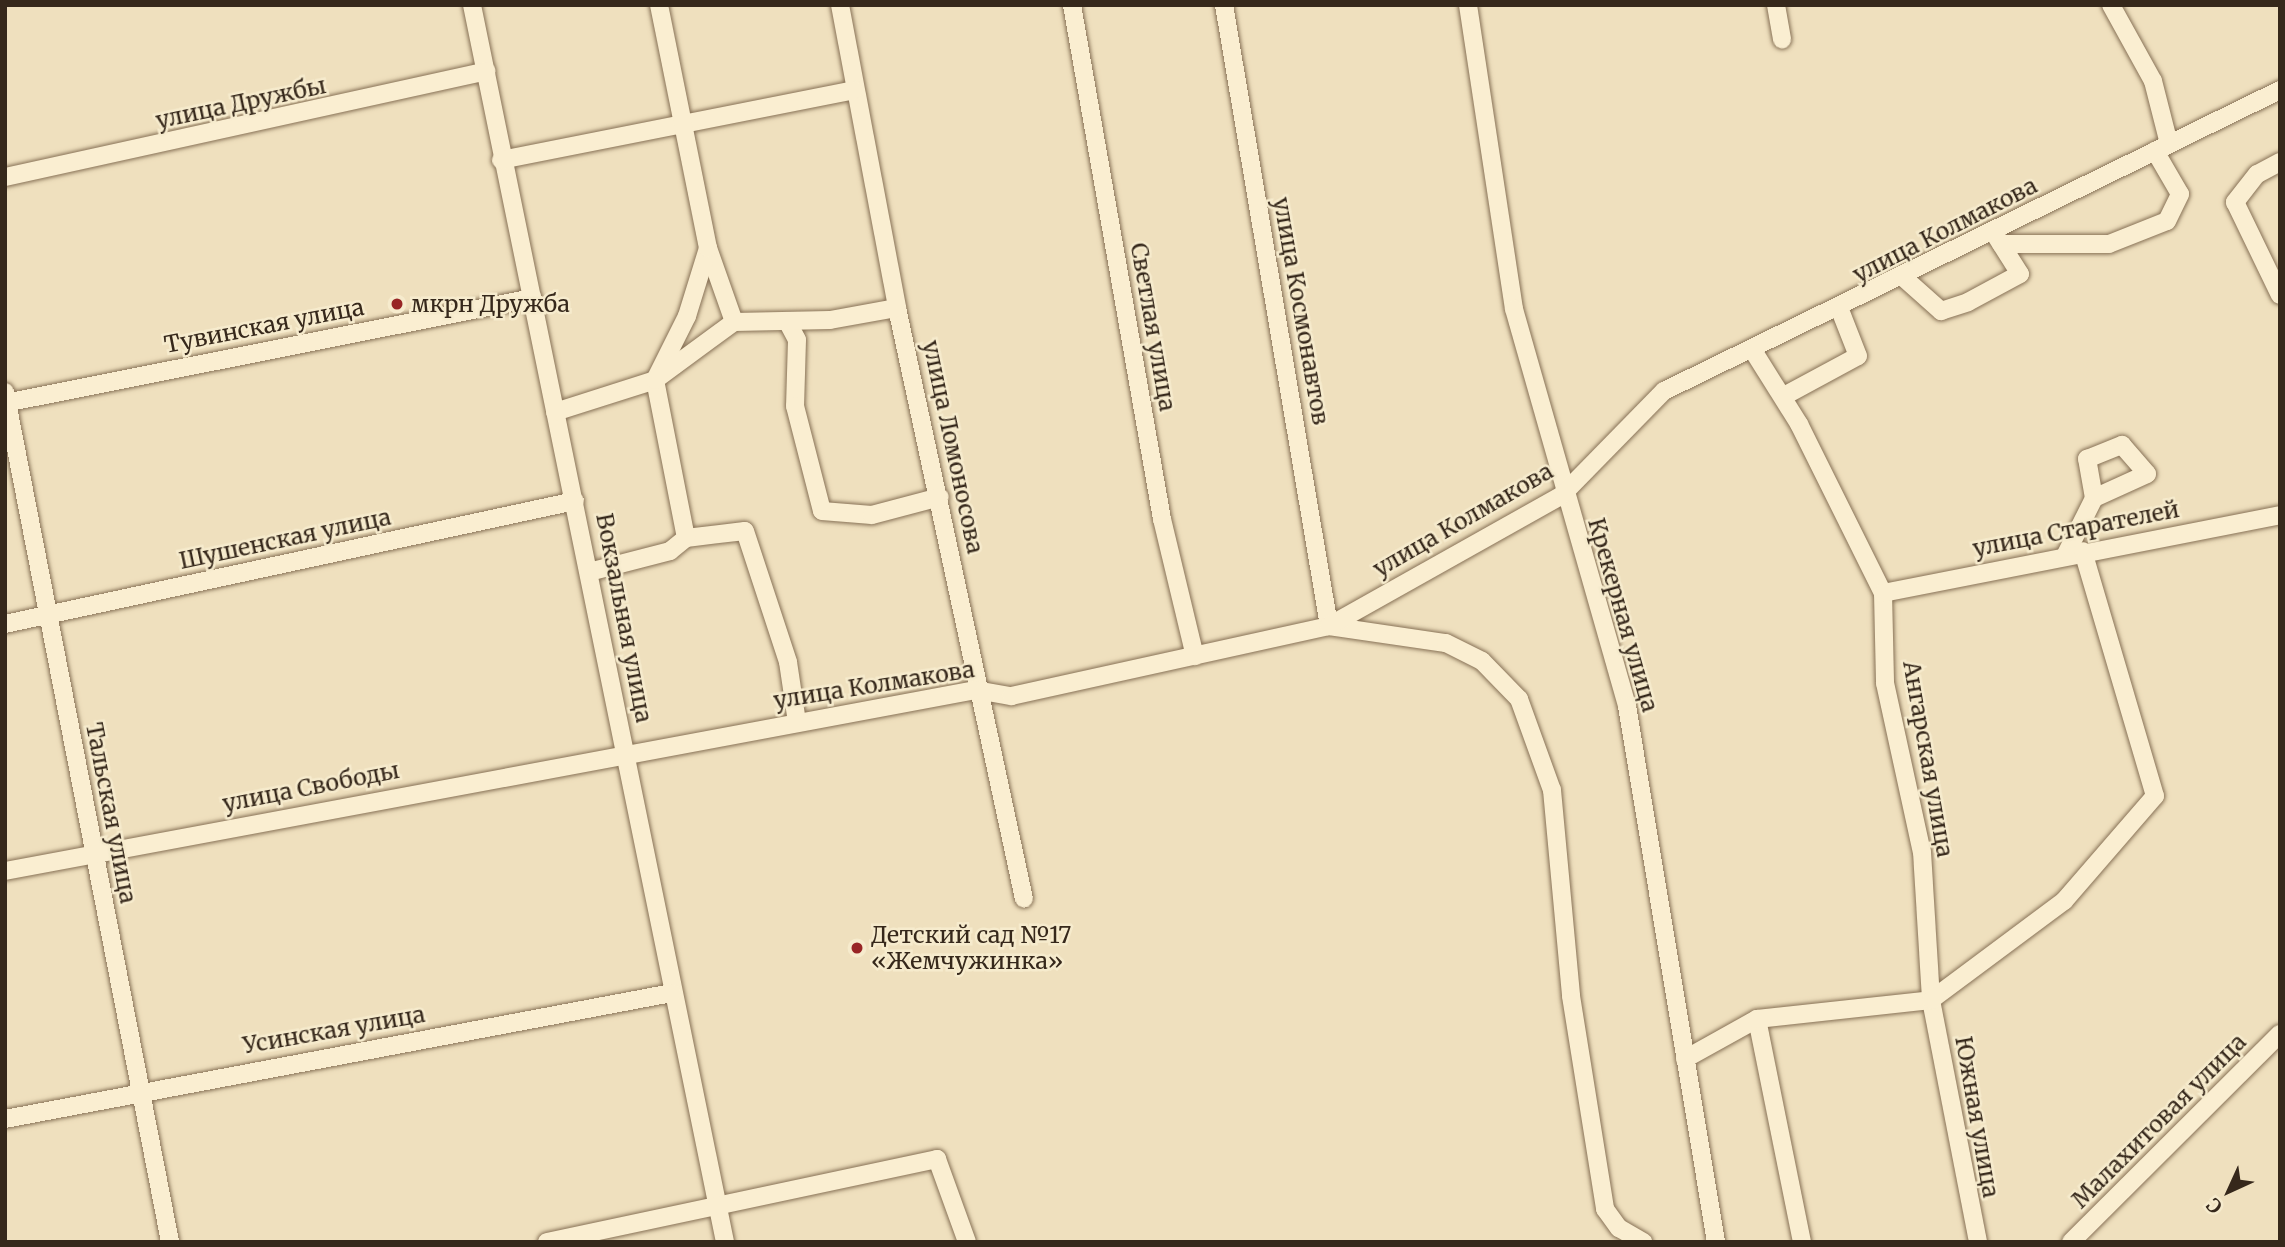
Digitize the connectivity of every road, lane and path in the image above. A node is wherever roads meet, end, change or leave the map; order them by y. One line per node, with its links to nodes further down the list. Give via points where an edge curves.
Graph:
1 (471, 5): 10 (street, Вокзальная улица)
2 (659, 5): 13 (street)
3 (839, 5): 11 (street, улица Ломоносова)
4 (1072, 5): 44 (street, Светлая улица, via 1162,519)
5 (1224, 5): 43 (street, улица Космонавтов)
6 (1468, 5): 32 (street, Крекерная улица, via 1514,309)
7 (1776, 5): 9 (street)
8 (2111, 5): 14 (street, via 2153,81)
9 (1782, 39)
10 (486, 71): 15 (street, Вокзальная улица); 17 (street, улица Дружбы)
11 (855, 90): 13 (street); 23 (street, улица Ломоносова)
12 (2280, 90): 14 (street, улица Колмакова)
13 (683, 123): 15 (street); 19 (street)
14 (2162, 148): 18 (street, улица Колмакова); 18 (street, via 2180,194 2166,221 2109,244)
15 (502, 160): 22 (street, Вокзальная улица)
16 (2280, 162): 21 (street, via 2257,174 2235,202)
17 (5, 177)
18 (1997, 238): 20 (street, улица Колмакова); 20 (street, via 2020,274 1968,302 1941,311)
19 (708, 248): 26 (street); 28 (street, via 687,316)
20 (1904, 278): 24 (street, улица Колмакова)
21 (2280, 295)
22 (533, 298): 30 (street, Тувинская улица); 31 (street, Вокзальная улица)
23 (897, 308): 25 (street); 33 (street, улица Ломоносова)
24 (1840, 310): 27 (street, улица Колмакова); 29 (street, via 1858,356)
25 (788, 321): 26 (street); 33 (street, via 797,340 795,406 822,511 872,515)
26 (734, 322): 28 (street)
27 (1752, 349): 29 (street, Ангарская улица); 32 (street, улица Колмакова, via 1664,391)
28 (655, 380): 31 (street); 37 (street)
29 (1784, 396): 40 (street, Ангарская улица)
30 (6, 400): 41 (street, Тальская улица)
31 (555, 412): 35 (street, Вокзальная улица)
32 (1562, 495): 43 (street, улица Колмакова); 55 (street, Крекерная улица, via 1627,706)
33 (940, 497): 45 (street, улица Ломоносова)
34 (2094, 498): 38 (street)
35 (575, 501): 39 (street, Вокзальная улица); 41 (street, Шушенская улица)
36 (2280, 515): 38 (street, улица Старателей)
37 (686, 538): 39 (street, via 670,551); 46 (street, via 745,531 788,662)
38 (2075, 552): 40 (street, улица Старателей); 52 (street, via 2155,796 2064,901)
39 (589, 572): 47 (street, Вокзальная улица)
40 (1883, 593): 52 (street, Ангарская улица, via 1885,683 1922,852)
41 (48, 615): 42 (street, Шушенская улица); 48 (street, Тальская улица)
42 (5, 624)
43 (1329, 625): 44 (street, улица Колмакова); 63 (street, via 1446,643 1482,660 1519,699 1552,790 1571,996 1605,1209 1619,1228)
44 (1195, 656): 45 (street, улица Колмакова, via 1011,696)
45 (976, 690): 46 (street, улица Колмакова); 50 (street, улица Ломоносова)
46 (797, 722): 47 (street, улица Колмакова)
47 (625, 752): 48 (street, улица Свободы); 51 (street, Вокзальная улица)
48 (94, 853): 49 (street, улица Свободы); 56 (street, Тальская улица)
49 (5, 871)
50 (1024, 898)
51 (672, 993): 56 (street, Усинская улица); 58 (street, Вокзальная улица)
52 (1931, 1000): 53 (street); 66 (street, Южная улица)
53 (1758, 1020): 55 (street); 65 (street)
54 (2280, 1034): 67 (street, Малахитовая улица)
55 (1685, 1059): 64 (street, Крекерная улица)
56 (139, 1091): 57 (street, Усинская улица); 59 (street, Тальская улица)
57 (5, 1119)
58 (718, 1206): 60 (street); 61 (street, Вокзальная улица); 62 (street, via 937,1159)
59 (170, 1242)
60 (547, 1242)
61 (725, 1242)
62 (967, 1242)
63 (1643, 1242)
64 (1716, 1242)
65 (1802, 1242)
66 (1978, 1242)
67 (2071, 1242)

